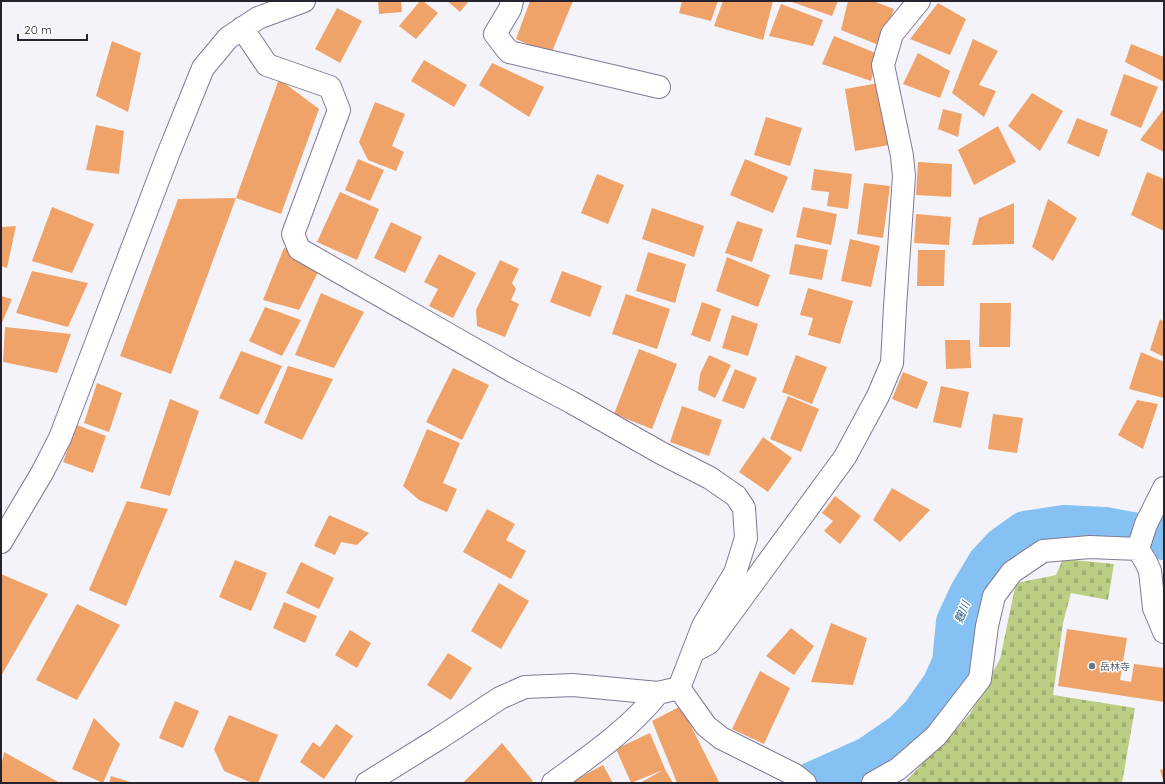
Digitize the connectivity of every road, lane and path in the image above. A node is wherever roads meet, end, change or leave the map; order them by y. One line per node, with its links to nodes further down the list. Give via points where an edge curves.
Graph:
1 (304, 1): 4 (street, via 258,18)
2 (512, 1): 5 (street, via 495,34 510,52)
3 (919, 1): 10 (street, via 892,34 883,65 904,176 892,363 878,396 845,457 709,643)
4 (242, 28): 7 (street, via 228,38 203,68 60,438); 10 (street, via 267,65 330,87 339,110 293,234 299,249 514,372 710,478 736,496 744,508 746,538 736,573 703,626)
5 (659, 87)
6 (1164, 488): 8 (street, via 1146,524)
7 (1, 542)
8 (1139, 547): 9 (street, via 1150,571 1154,608); 16 (street, via 1090,547 1043,551 1012,572 994,596 980,679 936,736 898,769)
9 (1164, 632)
10 (693, 651): 11 (street)
11 (679, 688): 12 (street); 13 (street, via 706,726 721,738)
12 (658, 693): 14 (street, via 573,685 525,687 500,698); 15 (street, via 646,709 598,750)
13 (800, 779)
14 (367, 783)
15 (552, 783)
16 (873, 783)

